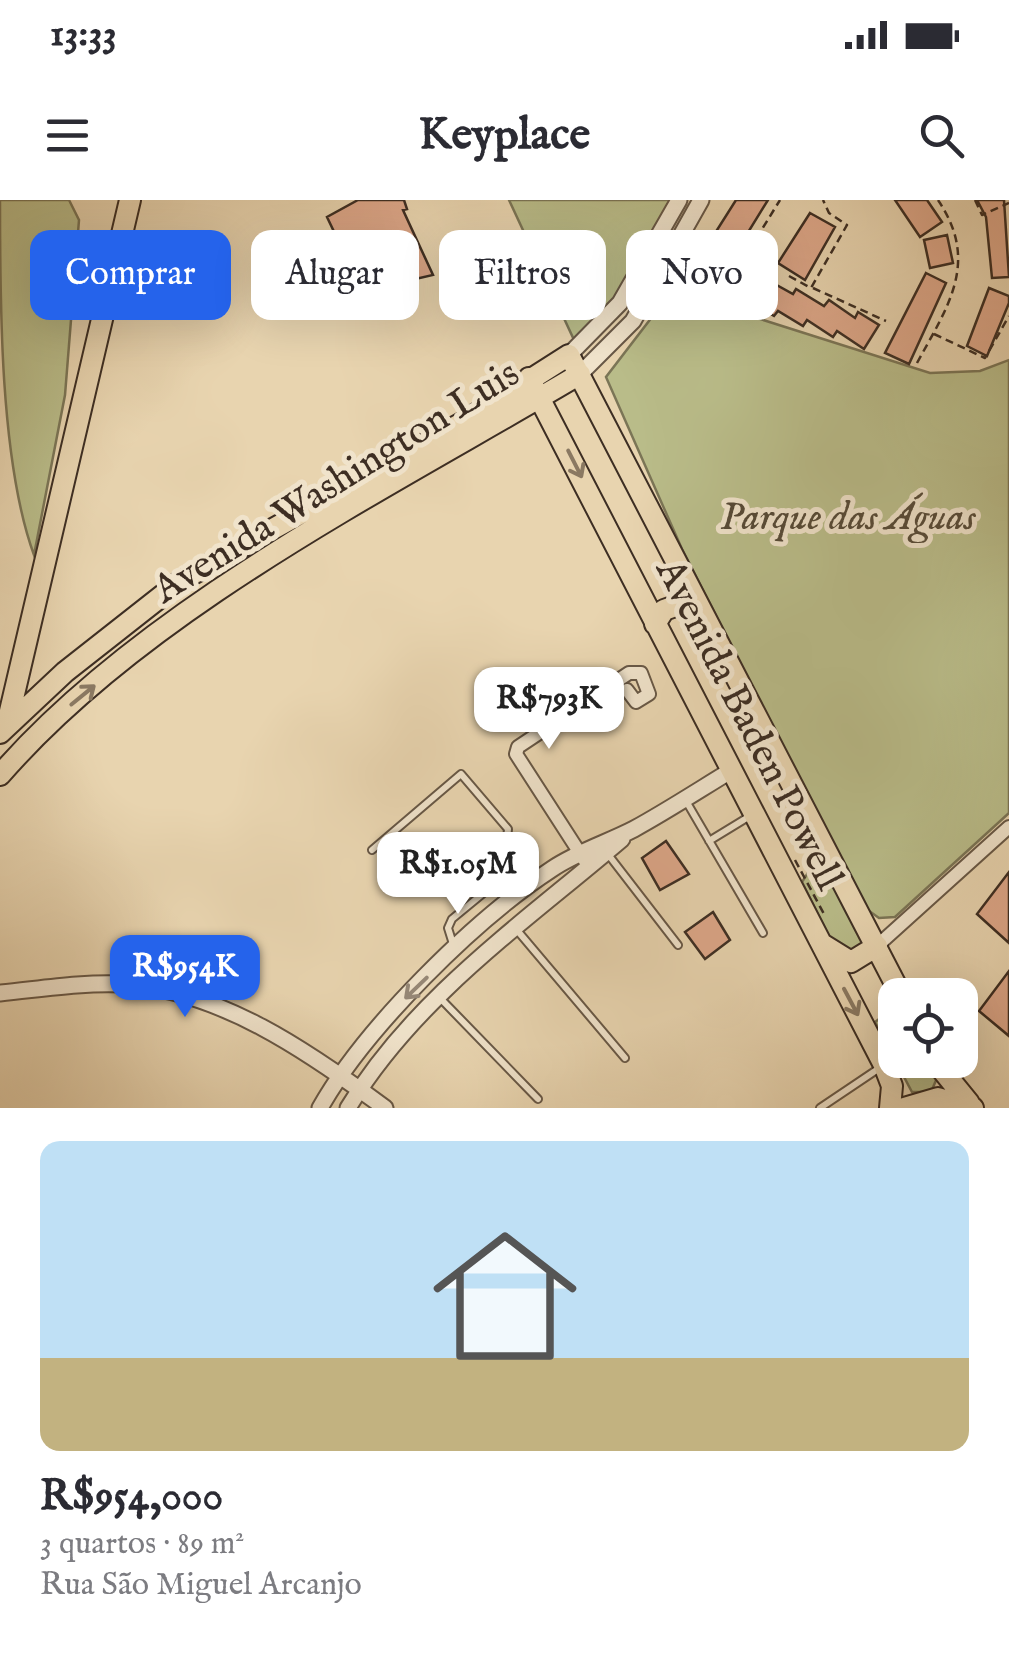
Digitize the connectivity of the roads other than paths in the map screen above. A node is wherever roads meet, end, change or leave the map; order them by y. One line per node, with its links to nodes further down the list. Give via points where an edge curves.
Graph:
1 (130, 200): 8 (main road)
2 (679, 200): 4 (street, via 620,303)
3 (701, 200): 4 (street, via 632,321)
4 (575, 364): 5 (main road); 6 (main road, Avenida Washington Luis); 9 (main road, Avenida Baden Powell)
5 (529, 378): 6 (main road, Avenida Baden Powell); 11 (main road, via 462,424 182,580)
6 (540, 400): 7 (main road, Avenida Baden Powell, one-way to 7); 14 (main road, Avenida Washington Luis, one-way to 6, via 74,702 237,578)
7 (656, 624): 9 (main road, via 670,606 687,606); 13 (main road, Avenida Baden Powell)
8 (19, 676): 11 (main road, via 23,694); 12 (main road)
9 (739, 684): 29 (main road, Avenida Baden Powell)
10 (628, 690): 21 (street, via 636,702 650,694 641,673 630,673 518,747)
11 (35, 700): 12 (main road)
12 (3, 728): 14 (main road, via 11,744)
13 (732, 770): 15 (street); 16 (main road, Avenida Baden Powell)
14 (0, 773)
15 (685, 798): 18 (lane); 19 (street)
16 (756, 812): 18 (lane); 27 (main road, Avenida Baden Powell)
17 (1009, 826): 29 (street)
18 (709, 841): 26 (lane)
19 (603, 848): 21 (street); 28 (lane)
20 (372, 850): 22 (lane, via 461,774 508,829)
21 (584, 860): 23 (street, via 550,870); 24 (street)
22 (503, 877): 23 (lane); 30 (lane, via 452,919)
23 (516, 898): 24 (street, via 555,877 556,891); 30 (street)
24 (542, 908): 25 (street)
25 (515, 928): 33 (street); 35 (lane)
26 (763, 934)
27 (826, 936): 29 (main road, via 851,962); 34 (main road, Avenida Baden Powell, one-way to 34)
28 (678, 945)
29 (876, 946): 31 (main road, Avenida Baden Powell)
30 (455, 950): 37 (street, one-way to 37, via 380,1023)
31 (892, 978)
32 (0, 994): 37 (street, via 90,984 162,990 213,1004)
33 (439, 997): 40 (street, via 379,1058); 41 (lane)
34 (878, 1052)
35 (624, 1058)
36 (878, 1069): 45 (lane)
37 (338, 1076): 40 (street); 42 (street)
38 (889, 1078): 46 (main road, Avenida Baden Powell)
39 (946, 1078): 48 (main road)
40 (359, 1089): 43 (street); 44 (street)
41 (538, 1099)
42 (320, 1108)
43 (348, 1108)
44 (385, 1108)
45 (820, 1108)
46 (890, 1108)
47 (904, 1108): 48 (main road, via 938,1098)
48 (974, 1108)

